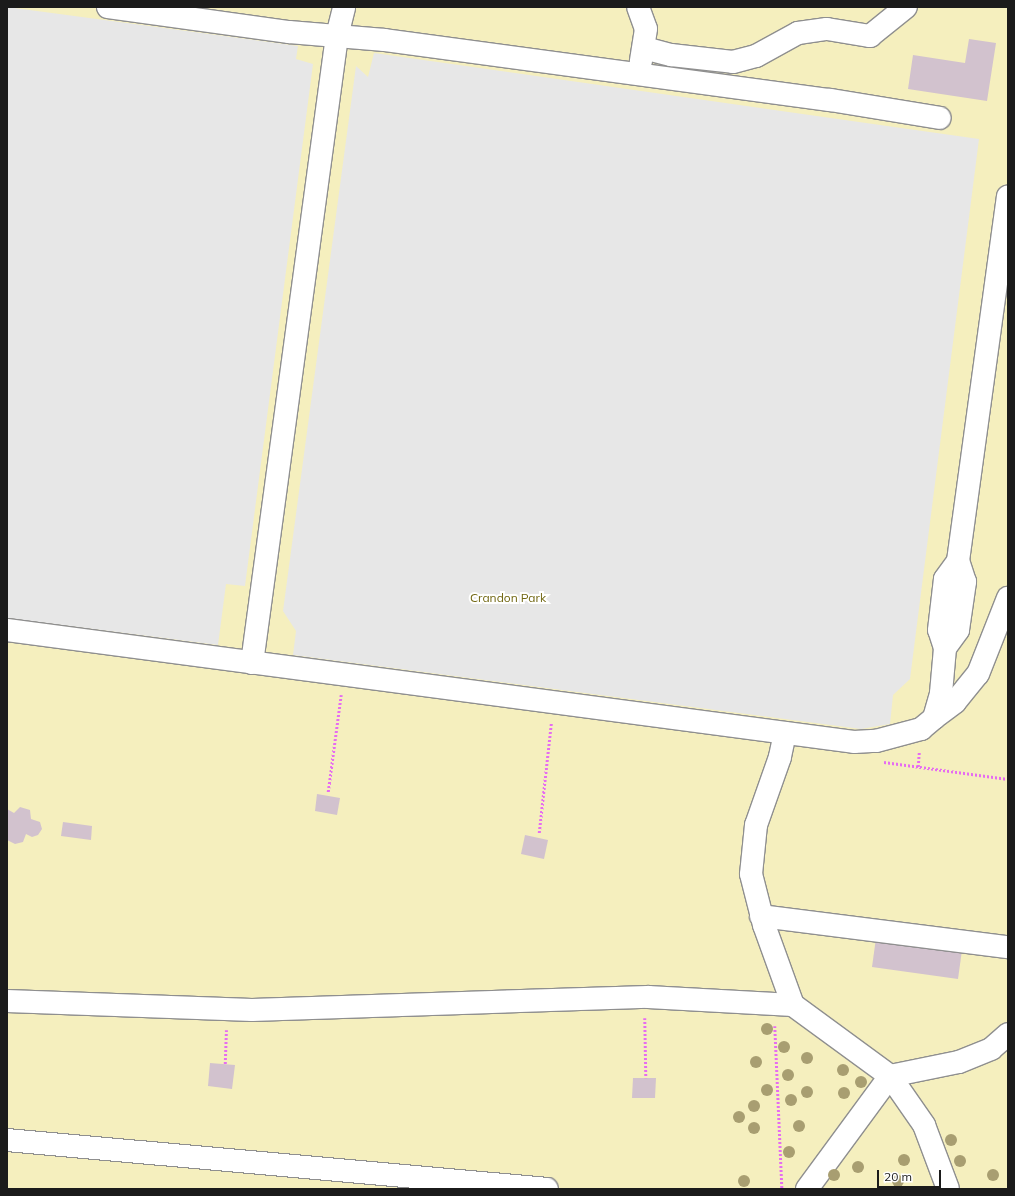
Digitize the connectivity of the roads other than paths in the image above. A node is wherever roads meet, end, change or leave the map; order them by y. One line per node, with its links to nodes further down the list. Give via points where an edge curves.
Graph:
1 (108, 7): 5 (street)
2 (344, 7): 5 (street)
3 (638, 7): 6 (street, via 646,29)
4 (906, 7): 6 (street, via 870,36 827,29 798,33 756,56 733,62 672,55)
5 (337, 36): 7 (street, via 385,40); 12 (street)
6 (644, 48): 7 (street)
7 (638, 75): 8 (street, via 830,100)
8 (940, 118)
9 (1008, 196): 13 (street, via 958,561 965,582 958,630 946,648)
10 (1008, 598): 13 (street, via 992,645 978,674 955,702)
11 (7, 630): 12 (street)
12 (252, 663): 14 (street)
13 (934, 718): 14 (street, via 921,729 876,751 854,742)
14 (785, 733): 15 (street, via 780,757 756,825 751,874)
15 (761, 916): 16 (street); 18 (street)
16 (1008, 947)
17 (7, 1001): 18 (street, via 226,1009 645,997)
18 (784, 1004): 20 (street)
19 (1008, 1034): 20 (street, via 991,1049 959,1062)
20 (890, 1076): 23 (street); 24 (street, via 924,1125)
21 (7, 1140): 22 (street)
22 (547, 1189)
23 (808, 1189)
24 (948, 1189)

